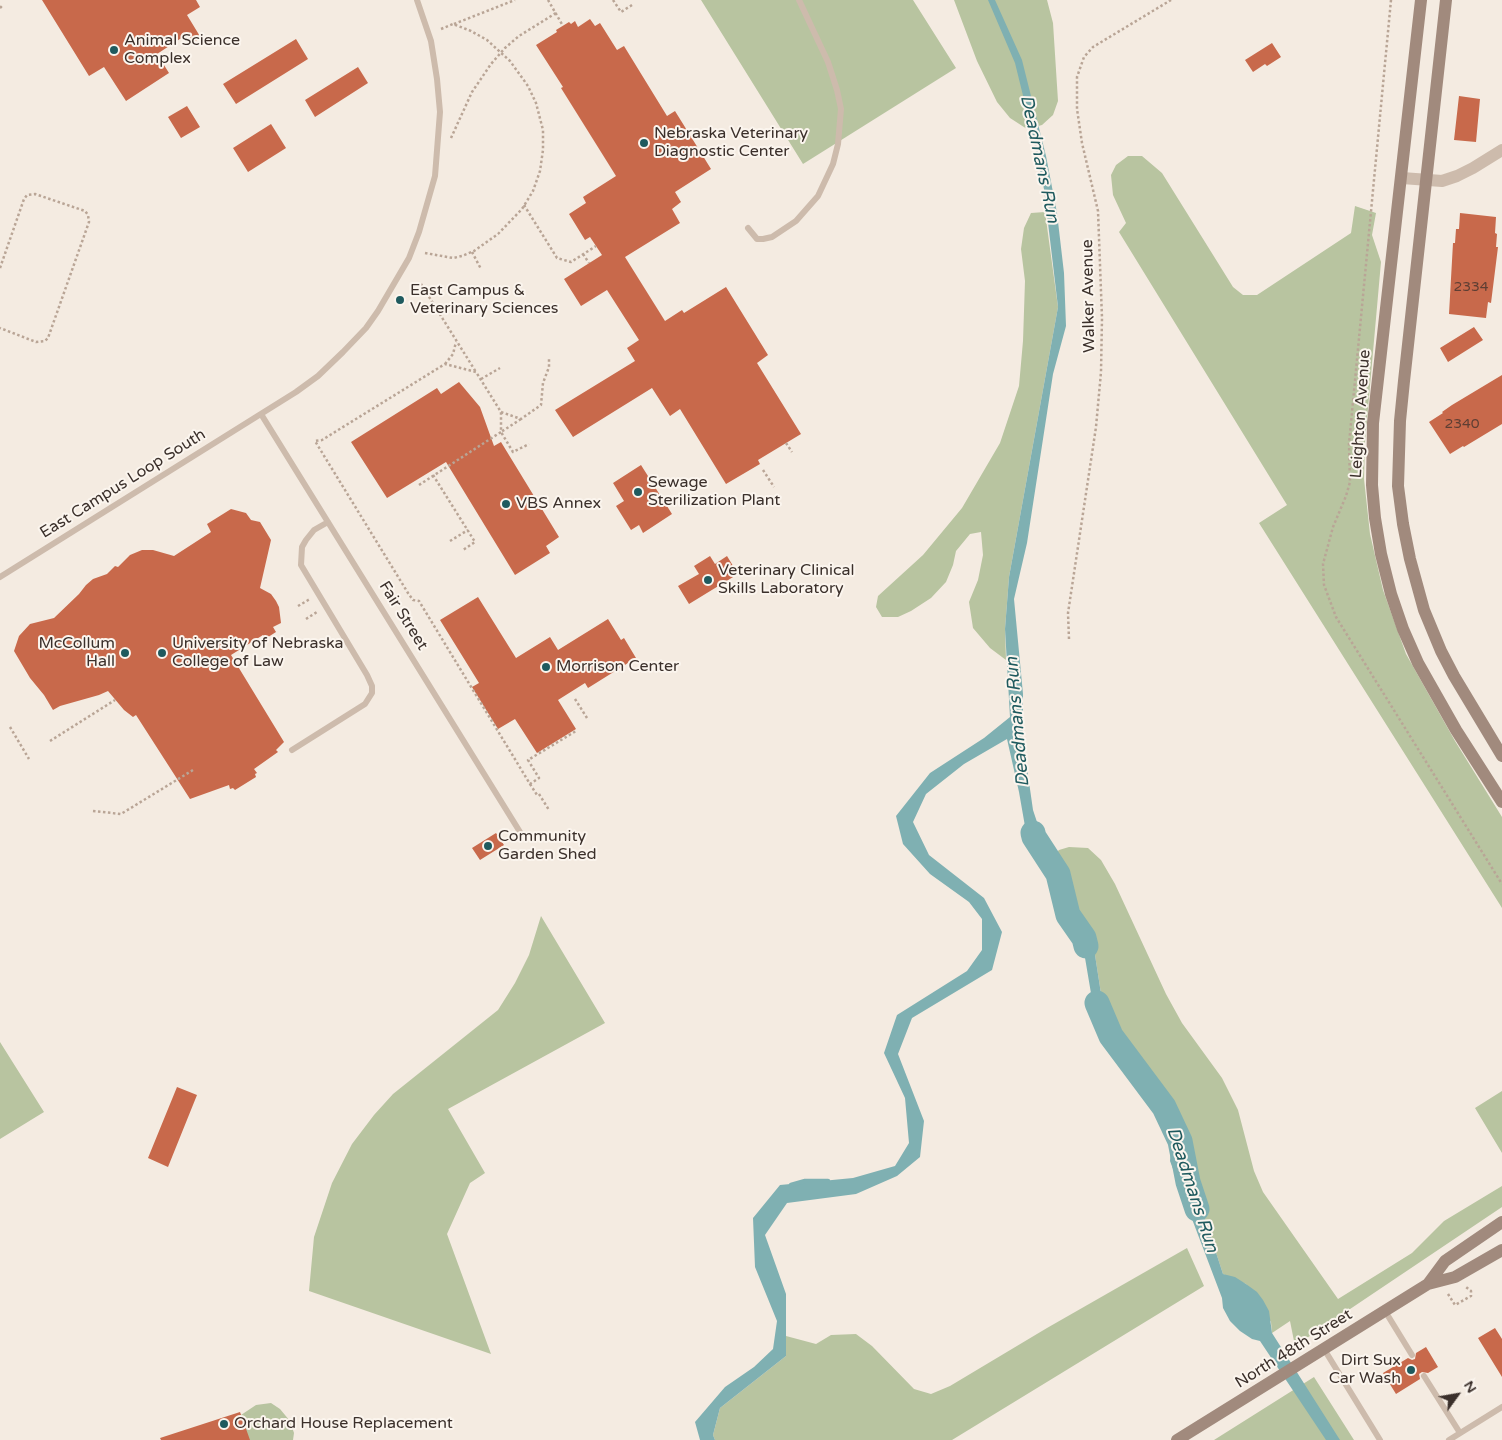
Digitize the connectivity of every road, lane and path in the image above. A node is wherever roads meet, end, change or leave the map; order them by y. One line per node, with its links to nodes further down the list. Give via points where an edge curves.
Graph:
1 (417, 0): 37 (lane, East Campus Loop South, via 431,41 440,112 435,176 419,232 400,276 366,328 318,376)
2 (515, 0): 11 (path)
3 (548, 0): 10 (path)
4 (613, 0): 9 (path, via 621,12)
5 (799, 0): 20 (lane, via 838,90 841,109 838,144 818,196 796,221 772,236 757,239)
6 (1170, 0): 56 (path, Walker Avenue, via 1093,47 1084,57 1077,77 1082,143 1098,211 1102,318 1096,427 1068,613)
7 (1421, 0): 17 (main road, Leighton Avenue)
8 (1446, 0): 18 (main road)
9 (632, 5)
10 (556, 13): 12 (path); 14 (path, via 519,36)
11 (453, 24): 13 (path); 14 (path, via 479,35)
12 (563, 26)
13 (441, 29)
14 (501, 52): 15 (path, via 481,76); 19 (path, via 528,86 543,130 540,171)
15 (451, 138)
16 (1502, 150): 18 (street, via 1457,176 1442,181)
17 (1402, 178): 18 (street); 68 (main road, Leighton Avenue, via 1373,423 1372,485 1380,554 1403,629 1418,663)
18 (1426, 180): 64 (main road, via 1401,413 1398,486 1410,559 1424,610 1450,669)
19 (524, 205): 22 (path, via 498,234); 24 (path, via 557,258 571,262)
20 (748, 228)
21 (596, 246): 24 (path)
22 (472, 252): 23 (path, via 453,258); 27 (path)
23 (425, 253)
24 (583, 254): 25 (path)
25 (589, 263)
26 (0, 268): 29 (path, via 27,195 35,194 85,211 88,215 89,222 48,338 36,342)
27 (481, 269)
28 (421, 284): 30 (path)
29 (0, 328)
30 (456, 340): 32 (path, via 453,354); 34 (path)
31 (549, 357): 38 (path, via 541,405)
32 (445, 364): 34 (path); 67 (path, via 322,440 315,441)
33 (500, 368): 35 (path)
34 (476, 372): 35 (path)
35 (481, 380): 36 (path)
36 (501, 412): 38 (path); 39 (path)
37 (261, 414): 47 (lane, Fair Street); 51 (lane, East Campus Loop South)
38 (521, 419): 39 (path)
39 (501, 432): 41 (path, via 513,452); 44 (path)
40 (786, 443): 42 (path)
41 (529, 444)
42 (792, 452)
43 (763, 470): 46 (path)
44 (433, 475): 45 (path); 48 (path)
45 (418, 484)
46 (774, 488)
47 (328, 522): 52 (lane, via 314,530 302,548 301,565); 71 (lane, Fair Street)
48 (468, 530): 49 (path); 50 (path, via 475,542)
49 (450, 541)
50 (463, 550)
51 (0, 577)
52 (318, 594): 53 (path); 54 (lane)
53 (298, 606)
54 (326, 607): 55 (path); 63 (lane, via 367,675 372,693 366,704)
55 (306, 619)
56 (1069, 639)
57 (575, 699): 59 (path)
58 (115, 700): 62 (path)
59 (587, 718)
60 (10, 727): 65 (path)
61 (576, 731): 67 (path, via 528,760 539,778)
62 (50, 741)
63 (292, 750)
64 (1502, 756)
65 (29, 759)
66 (193, 770): 70 (path, via 121,814)
67 (530, 784): 69 (path)
68 (1502, 802)
69 (549, 810)
70 (93, 811)
71 (520, 832)
72 (1501, 1225): 74 (main road, North 48th Street, via 1445,1261)
73 (1502, 1250): 74 (main road, North 48th Street, via 1455,1277)
74 (1428, 1284): 77 (main road, North 48th Street)
75 (1463, 1285): 76 (path, via 1472,1294 1464,1300 1455,1305)
76 (1448, 1294)
77 (1386, 1311): 78 (main road, North 48th Street); 79 (lane)
78 (1324, 1350): 83 (main road, North 48th Street); 84 (lane)
79 (1412, 1355)
80 (1424, 1376): 82 (lane)
81 (1502, 1407): 82 (lane)
82 (1460, 1433): 85 (lane)
83 (1177, 1440)
84 (1380, 1440)
85 (1449, 1440)

